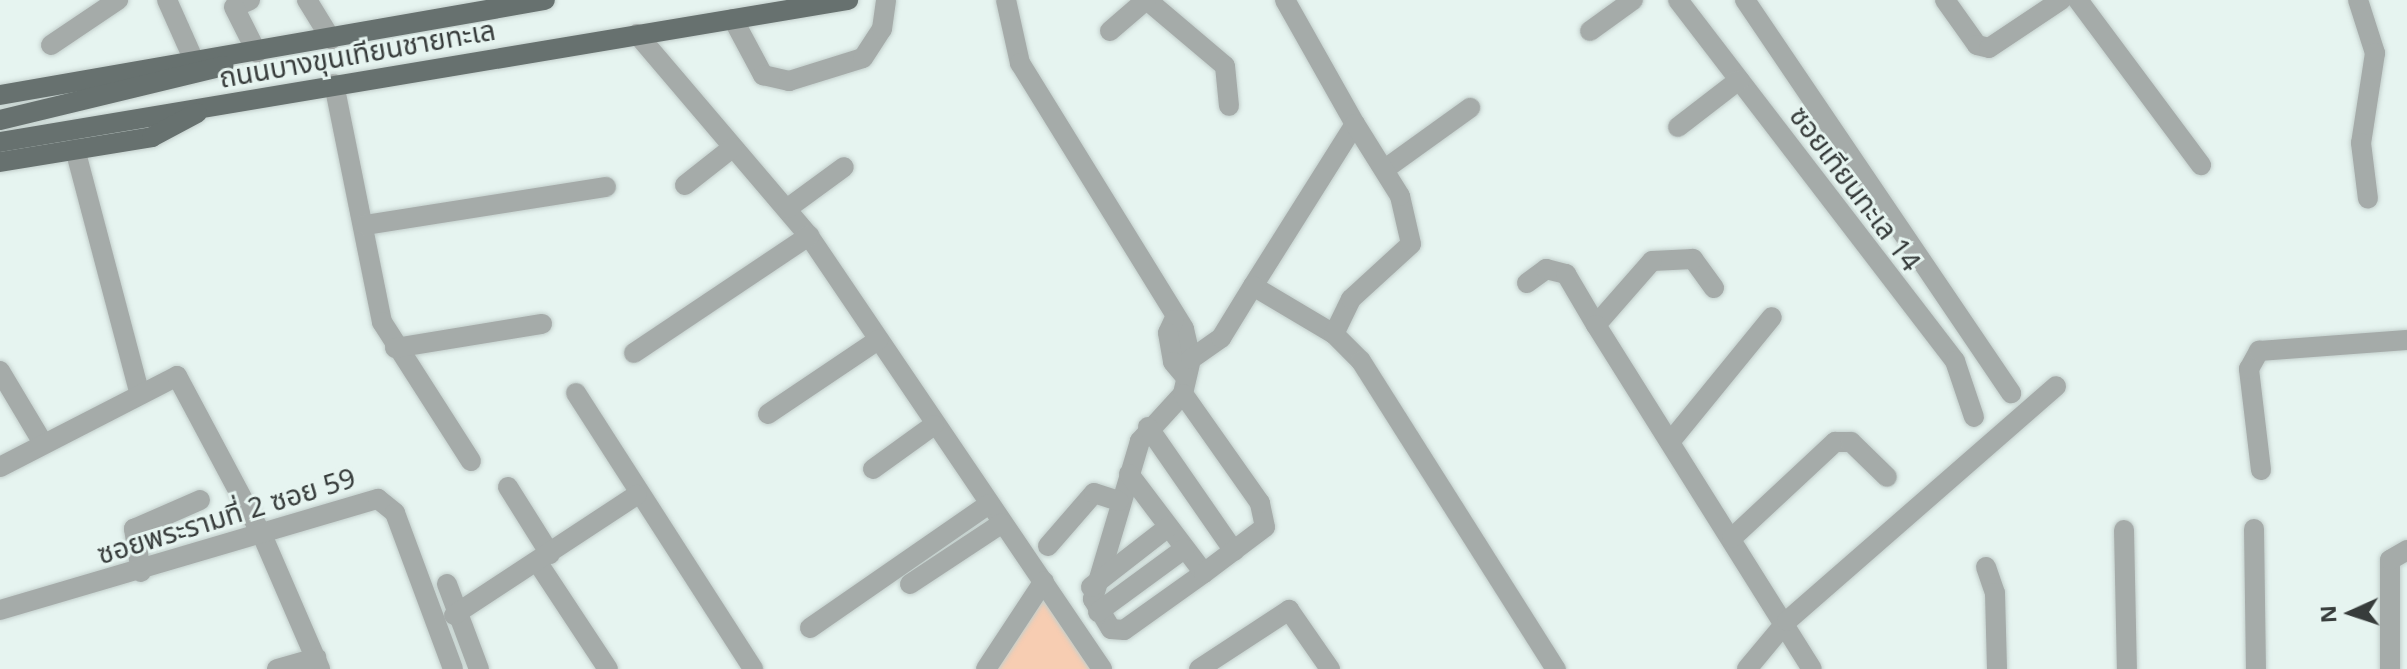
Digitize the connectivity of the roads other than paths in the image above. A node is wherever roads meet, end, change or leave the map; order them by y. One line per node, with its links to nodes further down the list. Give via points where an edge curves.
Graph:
1 (118, 0): 23 (street)
2 (167, 0): 25 (street)
3 (307, 0): 22 (street)
4 (545, 0): 22 (main road, ถนนบางขุนเทียนชายทะเล)
5 (848, 0): 18 (main road, ถนนบางขุนเทียนชายทะเล)
6 (886, 0): 18 (street, via 882,29 863,58 789,81 763,75)
7 (1006, 0): 60 (street, via 1020,63 1184,329)
8 (1146, 0): 19 (street); 30 (street, via 1225,66)
9 (1285, 0): 33 (street)
10 (1633, 0): 20 (street)
11 (1678, 0): 26 (street, ซอยเทียนทะเล 14)
12 (1745, 0): 64 (street)
13 (1945, 0): 14 (street, via 1977,45 1989,48)
14 (2061, 0)
15 (2078, 0): 39 (street)
16 (2358, 0): 44 (street, via 2375,53 2361,143)
17 (237, 2): 24 (street)
18 (733, 19): 21 (main road, ถนนบางขุนเทียนชายทะเล)
19 (1110, 31)
20 (1590, 31)
21 (637, 34): 27 (main road, ถนนบางขุนเทียนชายทะเล); 36 (street)
22 (331, 39): 24 (main road, ถนนบางขุนเทียนชายทะเล)
23 (51, 45)
24 (252, 54): 25 (main road, ถนนบางขุนเทียนชายทะเล); 32 (main road, ถนนบางขุนเทียนชายทะเล, via 203,76)
25 (195, 63): 28 (main road, ถนนบางขุนเทียนชายทะเล)
26 (1739, 80): 34 (street); 66 (street, ซอยเทียนทะเล 14, via 1955,361)
27 (334, 84): 29 (main road, ถนนบางขุนเทียนชายทะเล); 46 (street)
28 (0, 95)
29 (207, 106): 35 (main road, ถนนบางขุนเทียนชายทะเล); 37 (main road, ถนนบางขุนเทียนชายทะเล, via 152,137)
30 (1229, 106)
31 (1470, 108): 41 (street)
32 (0, 120)
33 (1355, 124): 41 (street); 49 (street)
34 (1678, 127)
35 (0, 142)
36 (732, 148): 42 (street); 45 (street)
37 (75, 149): 38 (main road, ถนนบางขุนเทียนชายทะเล); 62 (street)
38 (0, 162)
39 (2201, 165)
40 (844, 167): 45 (street)
41 (1385, 169): 54 (street, via 1412,227 1411,244 1351,299)
42 (685, 185)
43 (606, 187): 46 (street)
44 (2368, 199)
45 (788, 208): 47 (street)
46 (365, 225): 57 (street, via 382,322)
47 (809, 236): 55 (street); 58 (street)
48 (1527, 283): 53 (street, via 1546,269 1566,274)
49 (1253, 286): 54 (street); 60 (street, via 1221,338)
50 (1714, 288): 53 (street, via 1693,259 1652,261)
51 (1772, 317): 69 (street)
52 (542, 324): 57 (street)
53 (1596, 325): 69 (street)
54 (1334, 334): 117 (street, via 1361,361)
55 (878, 340): 65 (street); 67 (street)
56 (2407, 340): 74 (street, via 2259,351 2249,369)
57 (395, 348): 71 (street)
58 (634, 353)
59 (0, 371): 70 (street)
60 (1186, 376): 68 (street); 92 (street, via 1265,514 1265,527)
61 (2056, 386): 105 (street)
62 (139, 392): 70 (street); 87 (street, via 177,376)
63 (576, 393): 78 (street)
64 (2011, 393)
65 (768, 414)
66 (1974, 417)
67 (934, 425): 73 (street); 81 (street)
68 (1148, 427): 75 (street); 92 (street)
69 (1670, 442): 88 (street)
70 (43, 443): 72 (street)
71 (471, 461)
72 (0, 467)
73 (873, 469)
74 (2261, 470)
75 (1129, 474): 80 (street); 83 (street)
76 (1887, 477): 88 (street, via 1851,442 1835,442)
77 (508, 487): 93 (street)
78 (637, 495): 93 (street); 112 (street)
79 (200, 500): 96 (street, via 134,529)
80 (1119, 501): 86 (street); 89 (street, via 1094,493)
81 (989, 504): 82 (street); 106 (street)
82 (1002, 523): 98 (street); 100 (street)
83 (1168, 527): 90 (street); 94 (street)
84 (2254, 529): 122 (street)
85 (2124, 530): 121 (street)
86 (1108, 535): 94 (street); 101 (street)
87 (263, 537): 96 (street, ซอยพระรามที่ 2 ซอย 59); 107 (street); 109 (street, ซอยพระรามที่ 2 ซอย 59, via 385,501)
88 (1732, 538): 105 (street)
89 (1048, 546)
90 (1184, 549): 97 (street); 103 (street)
91 (2407, 550): 123 (street, via 2390,560)
92 (1234, 551): 97 (street)
93 (544, 559): 104 (street); 111 (street)
94 (1125, 559): 101 (street)
95 (1986, 567): 120 (street, via 1995,593)
96 (141, 572): 102 (street, ซอยพระรามที่ 2 ซอย 59)
97 (1204, 573): 103 (street, via 1124,630 1111,629)
98 (1044, 581): 113 (street); 114 (street)
99 (447, 584): 104 (street)
100 (910, 584)
101 (1091, 587): 103 (street)
102 (0, 610)
103 (1098, 612)
104 (454, 615): 110 (street)
105 (1787, 621): 118 (street); 119 (street)
106 (810, 628)
107 (318, 663): 108 (street)
108 (277, 669)
109 (453, 669)
110 (479, 669)
111 (608, 669)
112 (753, 669)
113 (986, 669)
114 (1102, 669)
115 (1199, 669): 116 (street, via 1289,610)
116 (1330, 669)
117 (1556, 669)
118 (1747, 669)
119 (1812, 669)
120 (1997, 669)
121 (2127, 669)
122 (2256, 669)
123 (2390, 669)

